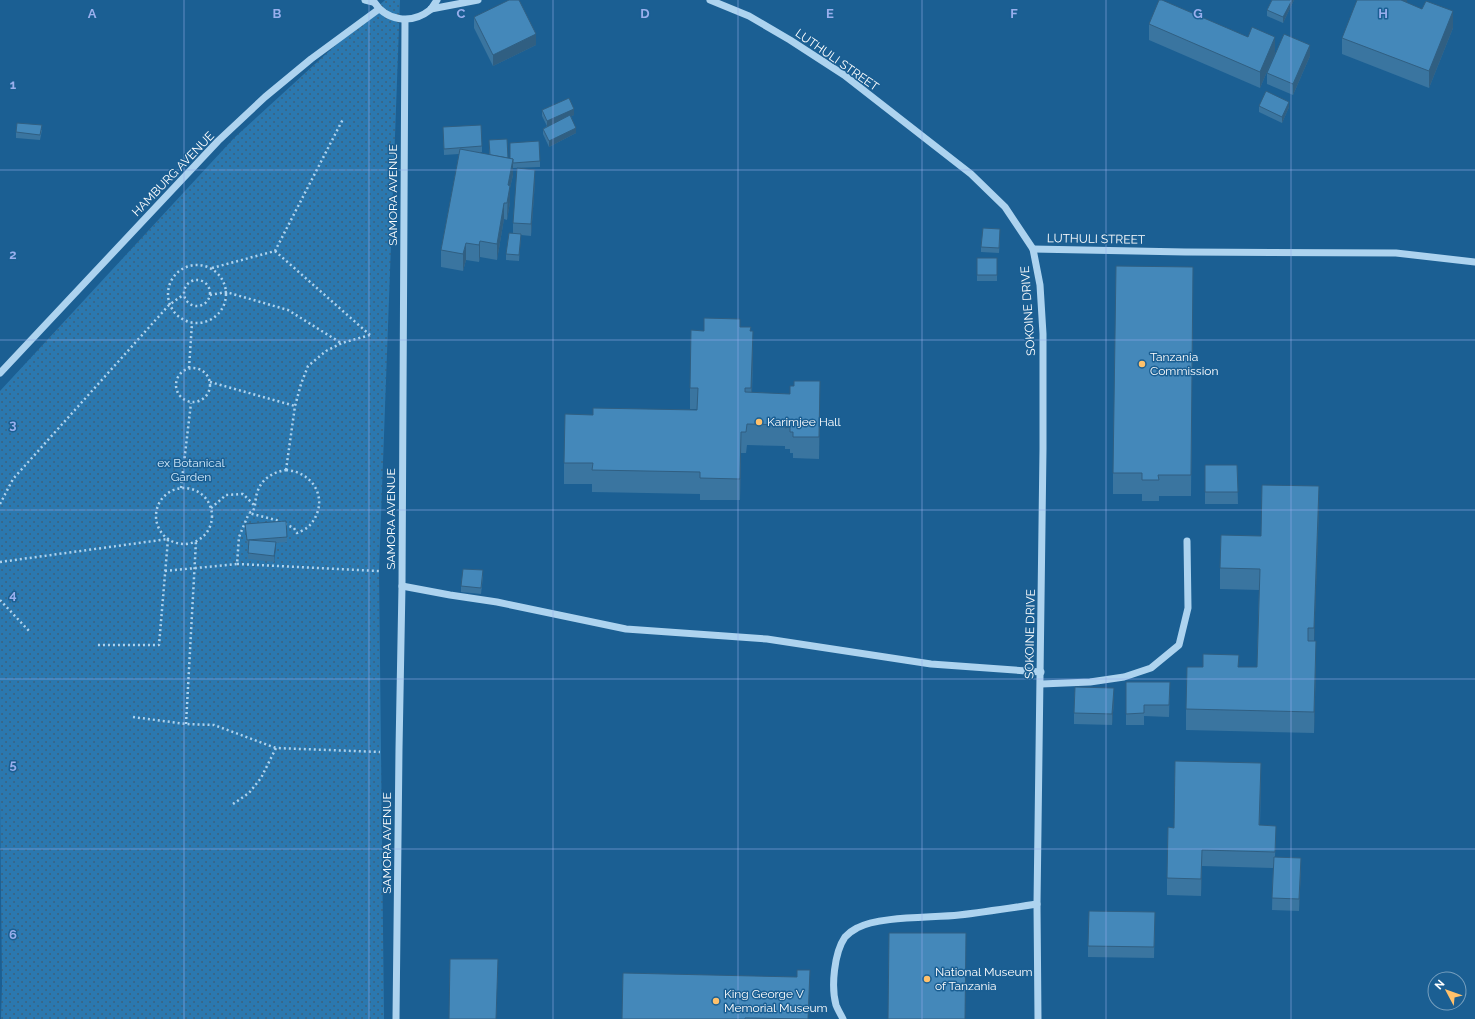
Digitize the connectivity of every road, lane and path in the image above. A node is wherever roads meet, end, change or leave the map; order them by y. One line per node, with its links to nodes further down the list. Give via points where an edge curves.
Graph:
1 (365, 0): 5 (street)
2 (437, 0): 7 (street)
3 (478, 0): 7 (street)
4 (710, 0): 10 (street, LUTHULI STREET, via 749,16 844,75 971,174 1005,207)
5 (373, 1): 6 (street)
6 (379, 9): 8 (street, via 391,17); 21 (street, HAMBURG AVENUE, via 305,64 218,141)
7 (431, 9): 8 (street, via 418,17)
8 (405, 20): 39 (street, SAMORA AVENUE)
9 (343, 119): 11 (path)
10 (1033, 249): 12 (street, LUTHULI STREET, via 1396,253); 43 (street, SOKOINE DRIVE, via 1040,285 1043,334)
11 (275, 251): 13 (path); 19 (path, via 370,335)
12 (1475, 262)
13 (212, 268): 14 (path, via 220,275); 17 (path, via 202,264 182,268 174,275 169,285)
14 (226, 292): 16 (path); 18 (path, via 220,312 203,322); 19 (path, via 288,310)
15 (183, 295): 16 (path, via 188,303 197,307 206,303); 16 (path, via 188,282 197,280 202,280 208,286); 17 (path)
16 (210, 295)
17 (169, 305): 18 (path, via 182,320); 27 (path, via 13,479)
18 (192, 323): 20 (path)
19 (342, 343): 24 (path, via 326,351 308,366)
20 (189, 368): 22 (path, via 201,370); 23 (path, via 179,374 175,387 180,398)
21 (0, 373)
22 (210, 382): 23 (path, via 208,394); 24 (path)
23 (191, 403): 26 (path)
24 (295, 406): 25 (path)
25 (286, 470): 28 (path, via 270,475 262,483 256,493); 30 (path, via 307,477 319,495 316,517 309,526 296,534 294,528)
26 (181, 488): 29 (path, via 200,493); 31 (path, via 171,491 158,505 157,524)
27 (0, 504)
28 (255, 507): 29 (path, via 243,494 226,495); 30 (path)
29 (211, 508): 32 (path, via 209,528 204,536)
30 (249, 513): 35 (path, via 239,537)
31 (168, 539): 32 (path, via 186,544); 34 (path); 37 (path)
32 (196, 541): 36 (path)
33 (1187, 541): 44 (street, via 1188,608 1179,645 1151,668 1124,677 1090,682)
34 (0, 562)
35 (237, 564): 36 (path); 38 (path)
36 (194, 568): 37 (path); 46 (path)
37 (165, 571): 42 (path, via 159,645)
38 (379, 571)
39 (402, 586): 43 (street, via 497,602 626,629 767,639 931,664); 48 (street, SAMORA AVENUE)
40 (0, 600): 41 (path)
41 (30, 632)
42 (97, 645)
43 (1041, 672): 44 (street, SOKOINE DRIVE)
44 (1041, 684): 50 (street, SOKOINE DRIVE)
45 (133, 717): 46 (path)
46 (186, 724): 47 (path, via 214,725)
47 (276, 748): 48 (path, via 381,752); 49 (path, via 261,778 249,793)
48 (399, 749): 51 (street, SAMORA AVENUE)
49 (233, 804)
50 (1037, 904): 52 (street, via 960,915 888,920 857,928 846,936 839,950 835,971 836,1005); 53 (street, SOKOINE DRIVE)
51 (396, 1019)
52 (843, 1019)
53 (1038, 1019)

